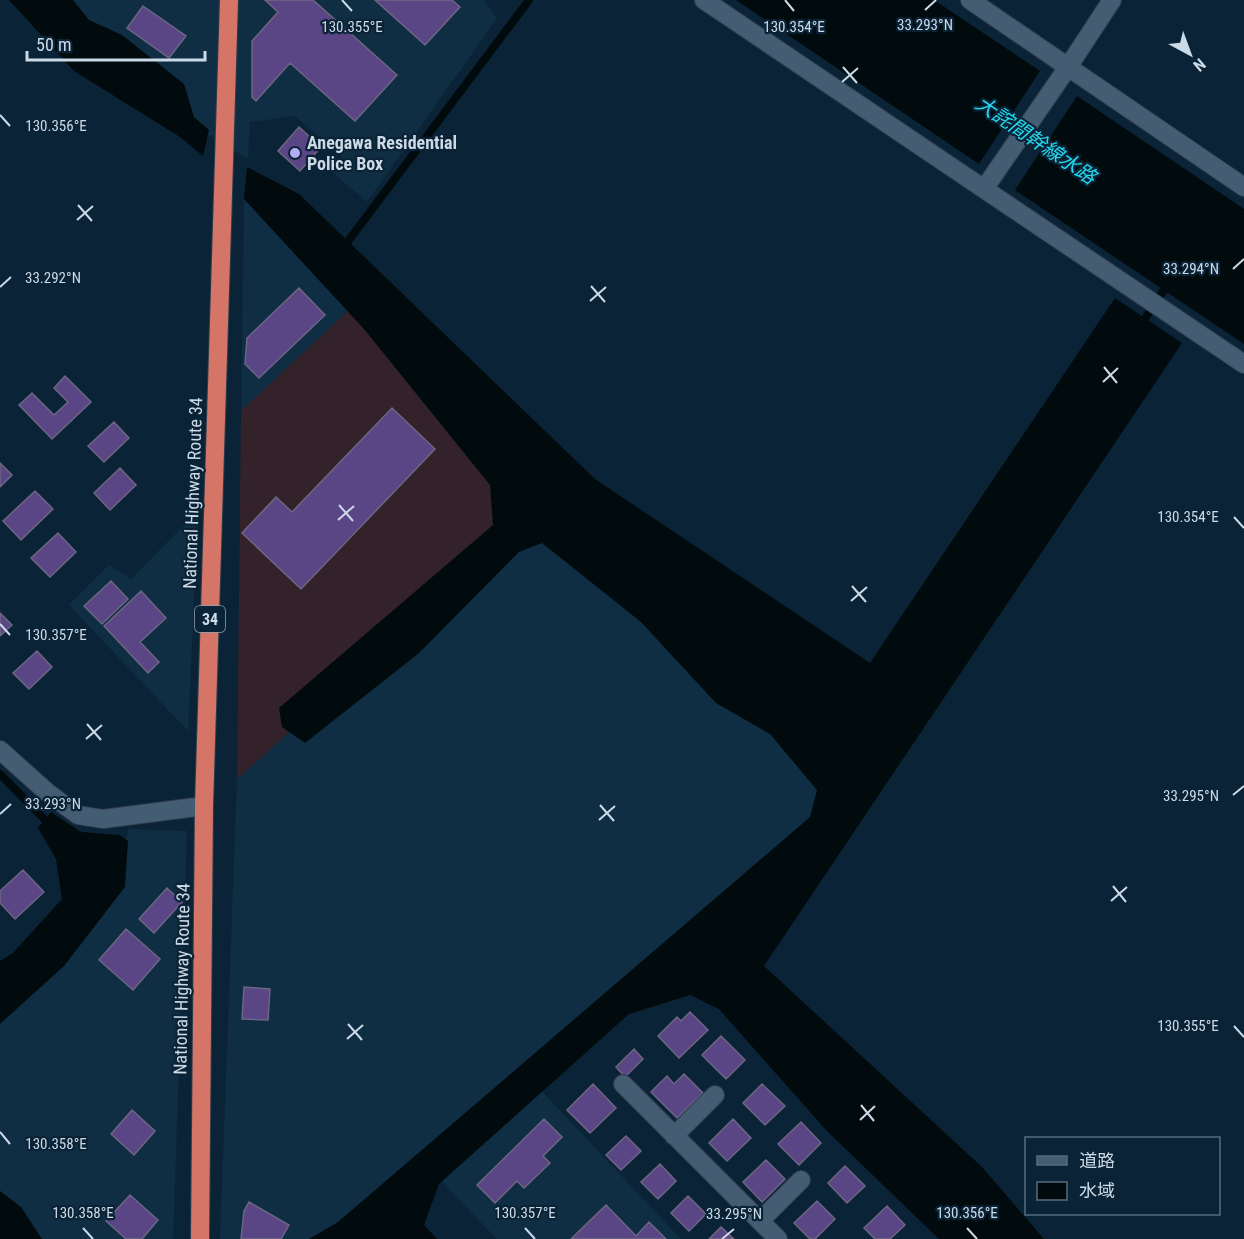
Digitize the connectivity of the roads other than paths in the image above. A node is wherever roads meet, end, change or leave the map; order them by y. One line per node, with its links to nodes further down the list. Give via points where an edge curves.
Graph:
1 (229, 0): 10 (highway, National Highway Route 34 / 34)
2 (704, 0): 7 (street)
3 (970, 0): 5 (street)
4 (1112, 0): 5 (street)
5 (1068, 67): 6 (street); 7 (street)
6 (1244, 187)
7 (984, 189): 8 (street)
8 (1244, 364)
9 (0, 750): 10 (street, via 78,815 103,819)
10 (204, 806): 16 (highway, National Highway Route 34 / 34)
11 (623, 1084): 13 (street)
12 (715, 1095): 13 (street)
13 (674, 1136): 15 (street)
14 (801, 1180): 15 (street)
15 (760, 1221): 17 (street)
16 (200, 1239)
17 (778, 1239)

